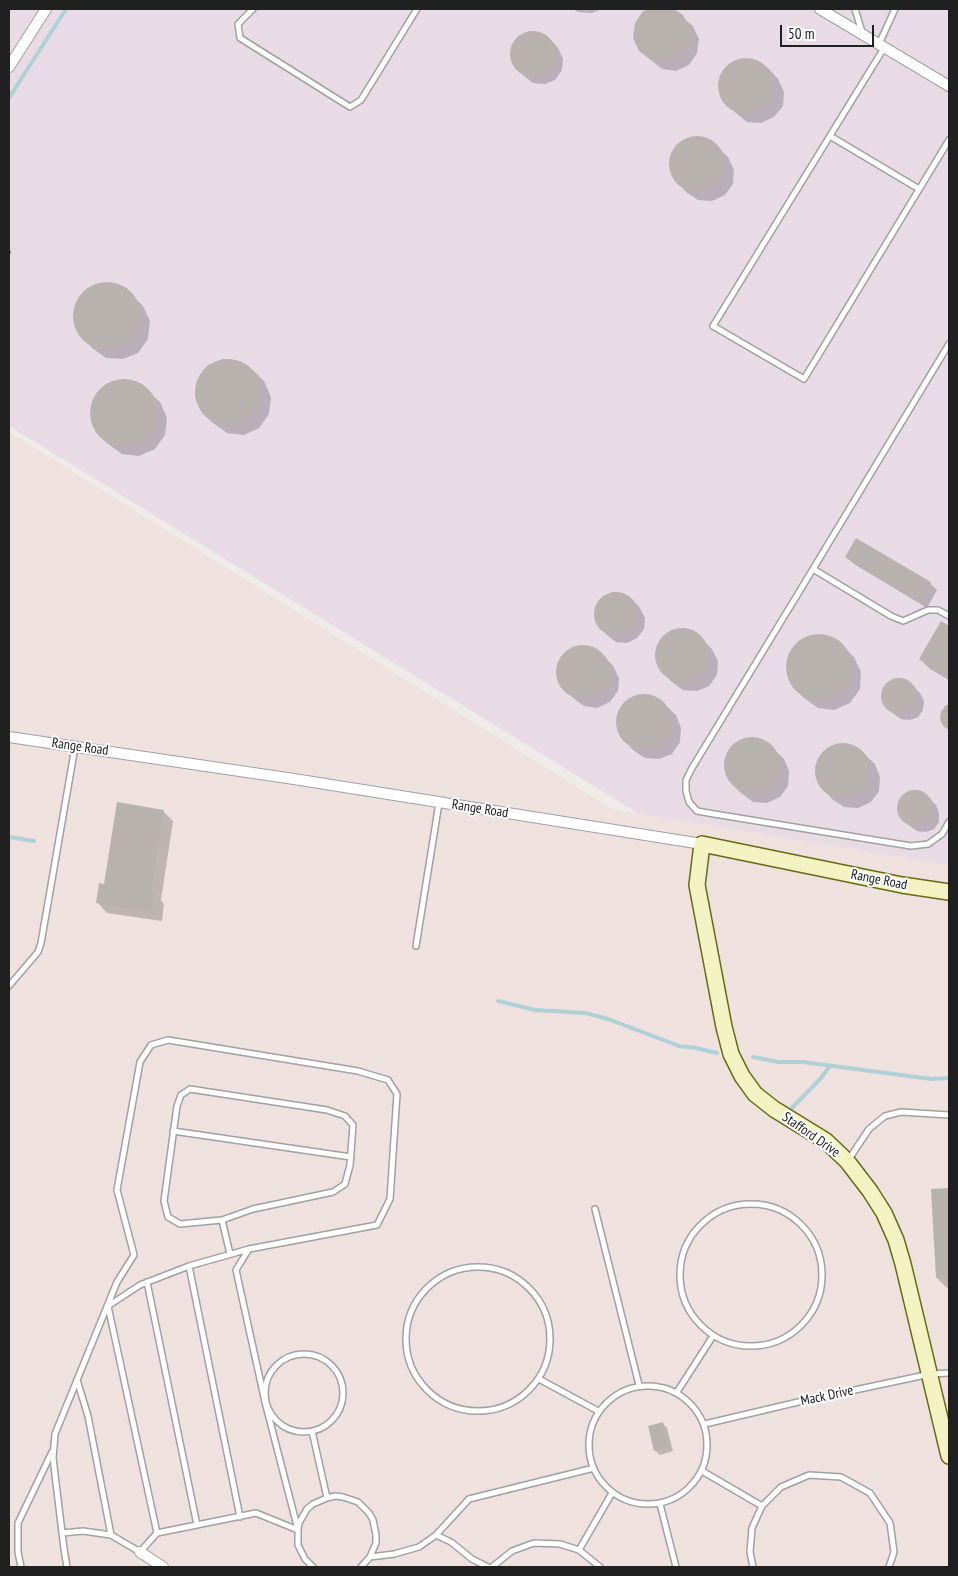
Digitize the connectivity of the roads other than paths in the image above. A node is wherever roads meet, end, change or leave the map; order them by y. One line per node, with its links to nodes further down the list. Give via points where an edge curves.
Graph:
1 (46, 9): 9 (street)
2 (253, 9): 3 (lane, via 238,24 240,38 350,107 361,100)
3 (417, 9)
4 (820, 9): 7 (street)
5 (855, 9): 7 (lane)
6 (895, 9): 8 (lane)
7 (864, 35): 8 (street)
8 (882, 46): 10 (street); 11 (lane)
9 (9, 67)
10 (949, 86)
11 (830, 136): 13 (lane); 13 (lane, via 714,326 804,379)
12 (949, 140): 13 (lane)
13 (919, 189)
14 (949, 344): 15 (lane)
15 (813, 569): 16 (lane, via 903,621 928,610 938,610); 20 (lane, via 692,768 686,780 689,802 698,811 911,846 928,844 942,834)
16 (949, 616)
17 (9, 737): 18 (street, Range Road)
18 (75, 747): 19 (street, Range Road); 24 (lane, via 41,943 38,952)
19 (439, 803): 21 (street, Range Road); 23 (lane)
20 (949, 822)
21 (702, 844): 22 (street, Range Road); 28 (street, Stafford Drive, via 697,884 731,1054 755,1094 826,1141)
22 (949, 892)
23 (416, 946)
24 (9, 986)
25 (949, 1115): 28 (lane, via 900,1112 885,1116 869,1129)
26 (173, 1131): 27 (lane); 27 (lane, via 177,1106 182,1095 190,1089 327,1110 345,1116 353,1125); 30 (lane, via 164,1201 168,1217 180,1224)
27 (351, 1157): 30 (lane, via 346,1184 333,1192 252,1209)
28 (847, 1161): 38 (street, Stafford Drive, via 870,1190 896,1240)
29 (595, 1209): 41 (lane)
30 (222, 1220): 32 (lane)
31 (249, 1249): 32 (lane); 35 (lane, via 377,1226 390,1199 397,1094 388,1080 358,1071 168,1040 151,1045 140,1062 117,1190 134,1255 117,1282); 43 (lane, via 236,1270)
32 (230, 1254): 33 (lane)
33 (189, 1266): 34 (lane); 55 (lane)
34 (147, 1282): 35 (lane); 56 (lane)
35 (108, 1306): 40 (lane); 59 (lane)
36 (713, 1336): 36 (lane, via 696,1320 683,1297 680,1271 686,1247 702,1223 719,1211 740,1204 766,1205 793,1217 810,1235 819,1254 822,1280 817,1303 804,1323 783,1339 756,1346 735,1345); 42 (lane)
37 (949, 1373): 38 (lane, Mack Drive)
38 (930, 1374): 45 (lane, Mack Drive); 48 (street, Stafford Drive)
39 (539, 1379): 39 (lane, via 548,1362 551,1335 541,1302 518,1277 490,1267 457,1270 438,1279 422,1293 412,1311 406,1336 410,1362 422,1385 443,1403 473,1412 507,1406 528,1392); 44 (lane)
40 (77, 1380): 47 (lane, via 55,1434); 60 (lane, via 88,1416)
41 (639, 1385): 42 (lane, via 657,1385); 44 (lane, via 619,1392)
42 (677, 1392): 45 (lane, via 694,1406)
43 (265, 1402): 46 (lane, via 272,1416 283,1426 297,1432); 46 (lane, via 267,1379 280,1361 302,1353 325,1359 340,1376 343,1399 332,1420); 57 (lane)
44 (598, 1411): 49 (lane, via 590,1430 589,1454)
45 (705, 1424): 50 (lane, via 708,1451)
46 (312, 1431): 52 (lane)
47 (54, 1449): 58 (lane); 65 (lane, via 18,1523)
48 (949, 1456)
49 (594, 1468): 51 (lane); 61 (lane, via 469,1499)
50 (702, 1471): 53 (lane, via 679,1496); 54 (lane)
51 (612, 1493): 53 (lane, via 630,1502); 62 (lane)
52 (327, 1498): 57 (lane, via 313,1504); 64 (lane, via 350,1499 369,1513 376,1535)
53 (660, 1504): 73 (lane)
54 (762, 1506): 74 (lane, via 752,1528 750,1552); 75 (lane, via 781,1487 808,1475 841,1477 870,1493 890,1523 894,1552)
55 (240, 1517): 56 (lane); 57 (lane, via 256,1514)
56 (197, 1525): 59 (lane)
57 (298, 1530): 68 (lane, via 301,1553)
58 (62, 1533): 60 (lane, via 83,1531); 66 (lane)
59 (157, 1533): 63 (lane)
60 (111, 1535): 63 (lane)
61 (436, 1535): 64 (lane, via 419,1547); 70 (lane)
62 (579, 1550): 71 (lane, via 560,1544 534,1543 512,1551); 72 (lane)
63 (140, 1552): 67 (street)
64 (370, 1557): 69 (lane)
65 (21, 1567)
66 (67, 1567)
67 (163, 1567)
68 (312, 1567)
69 (361, 1567)
70 (488, 1567)
71 (492, 1567)
72 (600, 1567)
73 (676, 1567)
74 (754, 1567)
75 (889, 1567)

